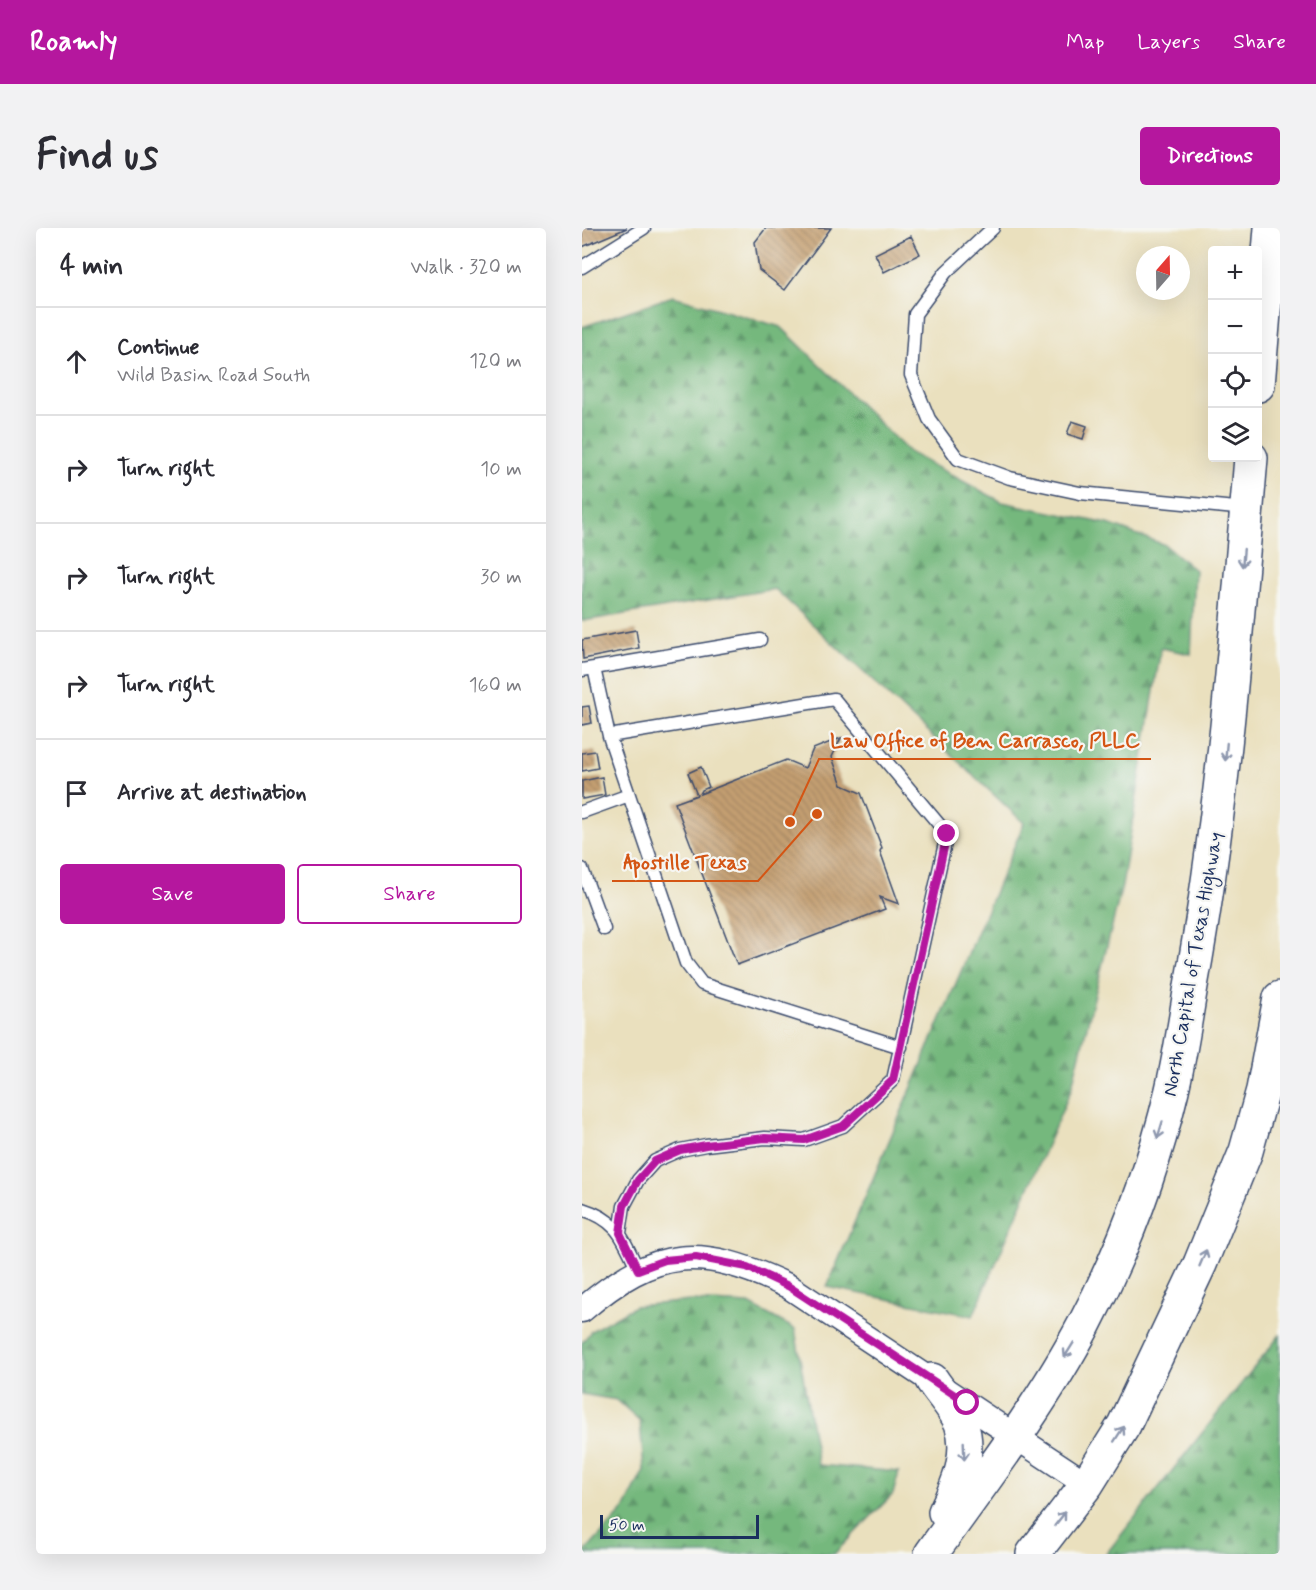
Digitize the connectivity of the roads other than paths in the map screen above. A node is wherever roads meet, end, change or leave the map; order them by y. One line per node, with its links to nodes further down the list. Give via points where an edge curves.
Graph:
1 (644, 228): 4 (lane)
2 (993, 228): 7 (lane, via 946,272 915,314 911,375 929,419 958,459 1010,478 1080,493)
3 (1271, 228): 5 (highway)
4 (582, 267)
5 (1260, 354)
6 (1251, 462): 7 (highway, North Capital of Texas Highway)
7 (1247, 509): 22 (highway, North Capital of Texas Highway, one-way to 22, via 1224,779 1172,1090 1145,1182 1111,1268 1083,1326)
8 (760, 640): 9 (lane)
9 (588, 669): 10 (lane)
10 (609, 736): 11 (lane); 16 (lane, via 834,699 947,834)
11 (629, 795): 12 (lane); 16 (lane, via 686,963 702,984)
12 (582, 812)
13 (582, 869): 14 (lane)
14 (604, 928)
15 (1280, 998): 23 (highway, one-way to 15, via 1130,1414 1200,1264 1246,1151 1263,1090)
16 (901, 1047): 18 (lane, via 893,1080 843,1126 804,1140 765,1138 706,1145 680,1150 655,1161 638,1180 624,1206)
17 (582, 1209): 18 (lane, via 603,1215)
18 (620, 1233): 19 (lane)
19 (638, 1270): 20 (street); 21 (street, via 665,1260 696,1257 747,1267 788,1286)
20 (582, 1310)
21 (932, 1380): 22 (street); 24 (highway, one-way to 24, via 961,1423 966,1454 956,1490)
22 (1013, 1436): 23 (street); 25 (highway, North Capital of Texas Highway)
23 (1087, 1484): 26 (highway, one-way to 23)
24 (923, 1554)
25 (931, 1554)
26 (1033, 1554)

